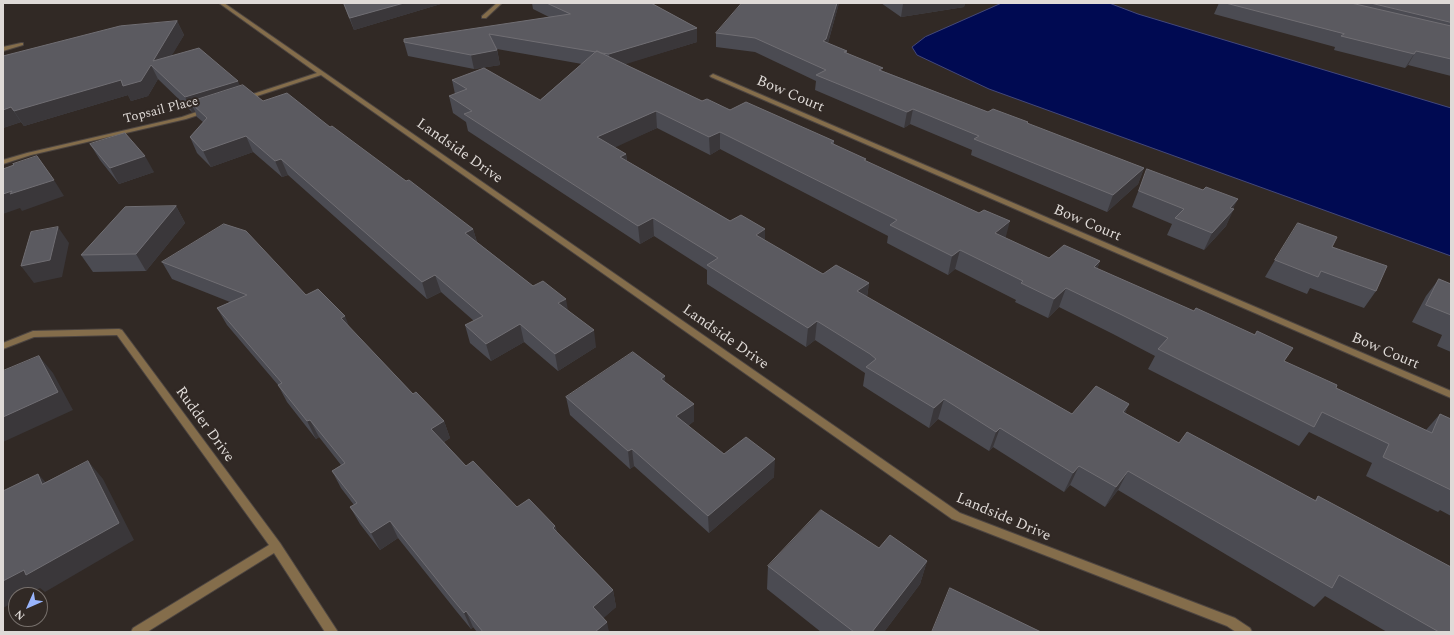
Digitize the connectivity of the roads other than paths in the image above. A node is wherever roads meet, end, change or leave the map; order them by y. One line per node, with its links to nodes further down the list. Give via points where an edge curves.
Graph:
1 (221, 3): 6 (street, Landside Drive)
2 (500, 3): 3 (street)
3 (484, 17)
4 (21, 44): 5 (street)
5 (3, 49)
6 (322, 73): 8 (street); 16 (street, Landside Drive, via 956,516 1232,622)
7 (713, 76): 12 (street, Bow Court)
8 (242, 99)
9 (213, 108): 10 (street, Topsail Place, via 184,118)
10 (3, 162)
11 (3, 346): 13 (street, Rudder Drive, via 33,334 119,332)
12 (1451, 395)
13 (276, 546): 14 (street); 15 (street, Rudder Drive)
14 (137, 632)
15 (332, 632)
16 (1246, 632)

